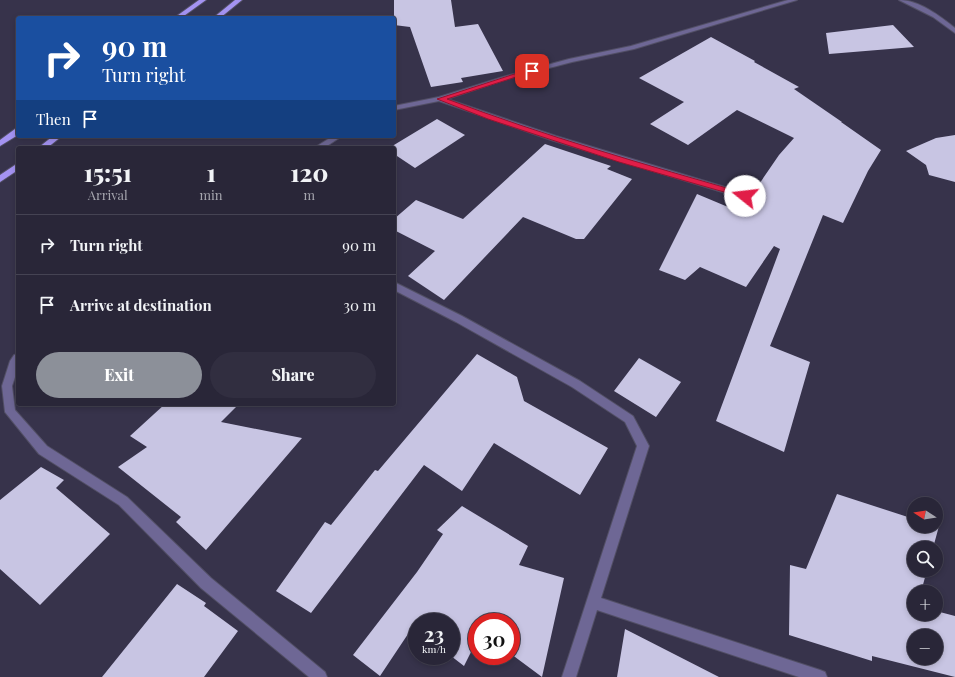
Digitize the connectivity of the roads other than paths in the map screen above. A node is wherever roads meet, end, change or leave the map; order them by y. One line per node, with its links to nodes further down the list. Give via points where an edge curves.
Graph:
1 (203, 0): 5 (main road)
2 (239, 0): 6 (main road)
3 (794, 0): 8 (street, via 632,48 572,60 505,78)
4 (902, 0): 7 (street, via 934,16)
5 (180, 16)
6 (219, 16)
7 (955, 31)
8 (440, 99): 9 (street); 18 (street, via 490,118 621,160)
9 (396, 108)
10 (16, 132): 13 (main road)
11 (55, 138): 14 (main road)
12 (335, 138): 15 (street)
13 (0, 144)
14 (45, 146)
15 (321, 146)
16 (16, 167): 17 (main road)
17 (0, 179)
18 (745, 196)
19 (396, 287): 21 (street, via 576,384 629,419 643,446)
20 (16, 361): 22 (street, via 7,386 10,412 43,450 123,501 206,583)
21 (592, 602): 23 (street); 24 (street)
22 (320, 677)
23 (569, 677)
24 (820, 677)

